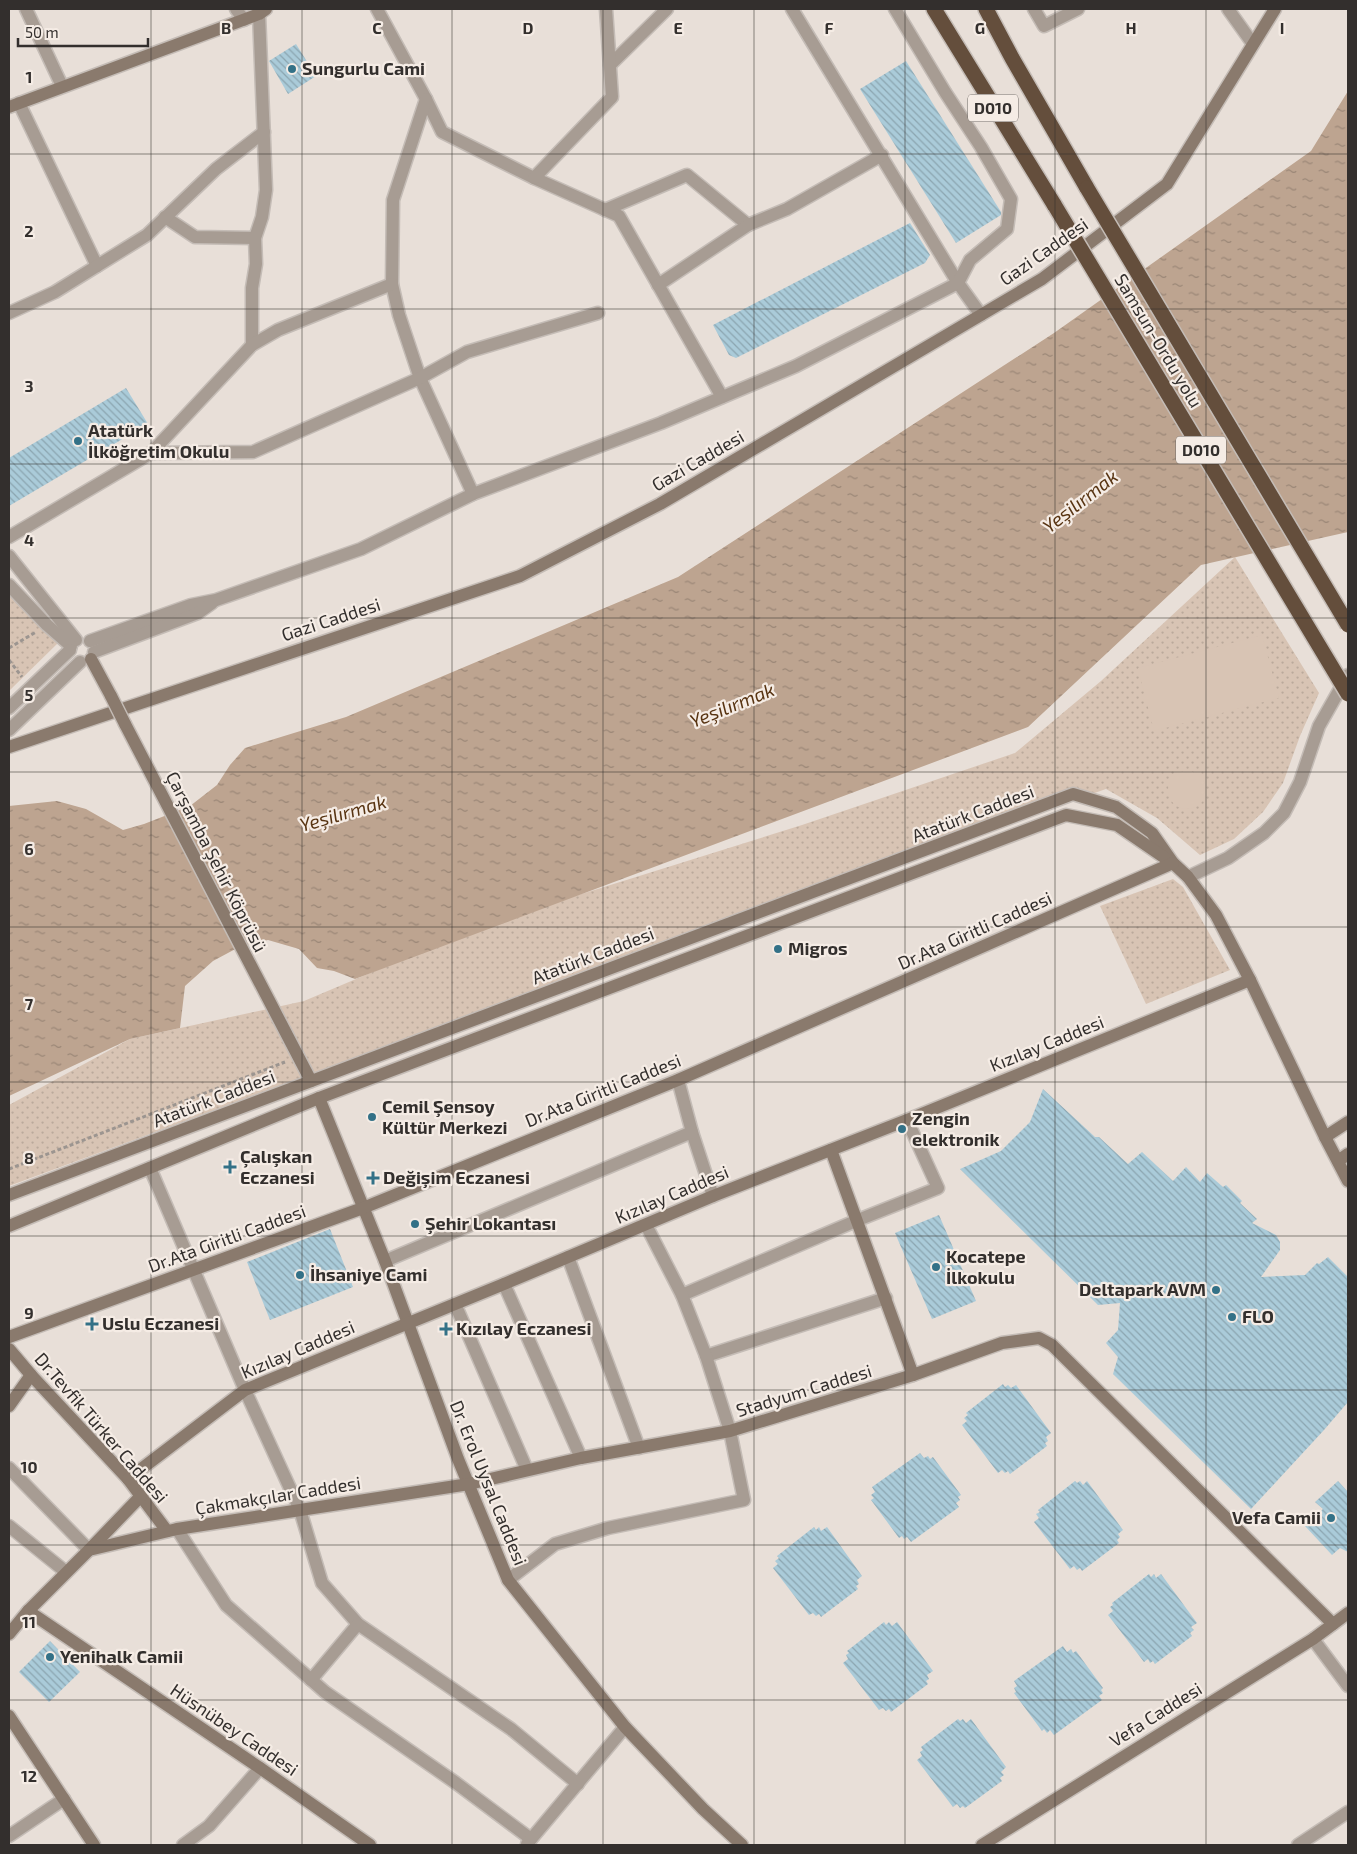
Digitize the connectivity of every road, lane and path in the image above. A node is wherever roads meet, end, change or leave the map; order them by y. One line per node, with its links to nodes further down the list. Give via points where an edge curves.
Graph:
1 (26, 9): 18 (street)
2 (236, 9): 15 (street)
3 (377, 9): 19 (street)
4 (606, 9): 17 (street)
5 (667, 9): 17 (street)
6 (792, 9): 22 (street)
7 (895, 9): 29 (street, via 1011,199 1007,229 970,260)
8 (934, 9): 49 (highway, Samsun-Ordu yolu / D010, bridge)
9 (986, 9): 43 (highway, Samsun-Ordu yolu / D010, bridge, via 1087,188)
10 (1034, 9): 11 (street, via 1044,26)
11 (1078, 9)
12 (1228, 9): 16 (street)
13 (1275, 9): 16 (street, Gazi Caddesi)
14 (263, 12): 15 (street); 21 (street)
15 (244, 20): 18 (street)
16 (1253, 44): 34 (street, Gazi Caddesi, via 1167,184 1042,279)
17 (610, 65): 23 (street, via 612,97)
18 (62, 86): 20 (street)
19 (426, 99): 23 (street, via 442,132); 30 (street, via 393,200)
20 (14, 105): 28 (street)
21 (264, 132): 25 (street, via 216,169); 27 (street, via 266,190)
22 (882, 155): 26 (street, via 786,209); 29 (street)
23 (534, 178): 24 (street)
24 (605, 210): 26 (street, via 687,175); 31 (street, via 619,216)
25 (165, 218): 27 (street, via 194,237); 28 (street, via 147,235)
26 (748, 225): 31 (street)
27 (255, 238): 35 (street)
28 (97, 266): 33 (street, via 55,292)
29 (958, 282): 34 (street); 37 (street, via 796,366)
30 (392, 284): 35 (street, via 278,330); 36 (street)
31 (658, 285): 37 (street)
32 (598, 312): 36 (street, via 467,352)
33 (9, 313)
34 (981, 315): 52 (street, Gazi Caddesi, via 660,504 520,576)
35 (252, 345): 38 (street)
36 (420, 378): 38 (street, via 253,452); 39 (street)
37 (722, 398): 39 (street)
38 (151, 453): 40 (street)
39 (473, 494): 45 (street, via 361,549 216,600 198,613)
40 (9, 537)
41 (9, 556): 44 (street)
42 (9, 585): 44 (street)
43 (1348, 625)
44 (72, 646): 45 (street, via 73,658); 45 (street, via 83,638); 48 (street)
45 (89, 653): 51 (street); 56 (street, Çarşamba Şehir Köprüsü, bridge)
46 (9, 660): 48 (path)
47 (1348, 675): 54 (street, via 1319,726 1300,782 1284,813 1264,833 1228,858)
48 (30, 688): 50 (street)
49 (1348, 694)
50 (9, 708)
51 (9, 730)
52 (9, 747)
53 (1173, 863): 54 (street, Atatürk Caddesi); 57 (street, Dr.Ata Giritli Caddesi); 58 (street, Atatürk Caddesi, via 1152,833 1116,807 1073,794); 59 (street, Atatürk Caddesi, via 1117,825 1066,815)
54 (1188, 877): 55 (street, Atatürk Caddesi, via 1216,915)
55 (1250, 980): 60 (street, Kızılay Caddesi); 63 (street, Atatürk Caddesi)
56 (298, 1057): 58 (street, Çarşamba Şehir Köprüsü); 67 (path)
57 (678, 1080): 62 (street); 71 (street, Dr.Ata Giritli Caddesi)
58 (311, 1081): 59 (street, Çarşamba Şehir Köprüsü, via 305,1088 306,1093 312,1098); 69 (street, Atatürk Caddesi)
59 (319, 1098): 66 (street, Atatürk Caddesi); 71 (street, Dr. Erol Uysal Caddesi)
60 (907, 1120): 64 (street, Kızılay Caddesi); 72 (street, via 938,1188)
61 (1348, 1122): 63 (street)
62 (692, 1132): 70 (street); 76 (street)
63 (1325, 1137): 65 (street, Atatürk Caddesi)
64 (831, 1150): 70 (street, Kızılay Caddesi); 72 (street)
65 (1343, 1158): 68 (street, Atatürk Caddesi)
66 (150, 1168): 74 (street, Atatürk Caddesi); 77 (street)
67 (9, 1170)
68 (1348, 1181)
69 (9, 1195)
70 (713, 1196): 73 (street, Kızılay Caddesi)
71 (363, 1208): 76 (street, Dr. Erol Uysal Caddesi); 77 (street, Dr.Ata Giritli Caddesi)
72 (858, 1220): 79 (street); 80 (street)
73 (646, 1225): 75 (street, Kızılay Caddesi); 79 (street)
74 (9, 1226)
75 (568, 1257): 78 (street, Kızılay Caddesi); 91 (street)
76 (385, 1261): 82 (street, Dr. Erol Uysal Caddesi)
77 (192, 1270): 83 (street, Dr.Ata Giritli Caddesi); 88 (street)
78 (504, 1284): 81 (street, Kızılay Caddesi); 92 (street)
79 (682, 1295): 85 (street)
80 (886, 1298): 85 (street); 86 (street)
81 (455, 1304): 82 (street, Kızılay Caddesi); 94 (street)
82 (407, 1324): 88 (street, Kızılay Caddesi); 96 (street, Dr. Erol Uysal Caddesi)
83 (9, 1337)
84 (9, 1348): 87 (street, Dr.Tevfik Türker Caddesi)
85 (706, 1356): 90 (street)
86 (913, 1374): 90 (street, Stadyum Caddesi); 107 (street, Stadyum Caddesi, via 1002,1343 1039,1338 1052,1345)
87 (31, 1375): 89 (street); 95 (street, Dr.Tevfik Türker Caddesi)
88 (245, 1390): 95 (street, Kızılay Caddesi); 98 (street)
89 (9, 1406)
90 (730, 1432): 91 (street, Stadyum Caddesi); 103 (street, via 744,1500 608,1528 555,1544)
91 (639, 1448): 92 (street, Stadyum Caddesi)
92 (581, 1458): 94 (street, Stadyum Caddesi)
93 (9, 1468): 101 (street)
94 (527, 1470): 96 (street, Stadyum Caddesi)
95 (128, 1479): 97 (street, Dr.Tevfik Türker Caddesi)
96 (469, 1484): 98 (street, Çakmakçılar Caddesi); 103 (street, Dr. Erol Uysal Caddesi)
97 (141, 1496): 100 (street, Dr.Tevfik Türker Caddesi); 101 (street)
98 (300, 1510): 100 (street, Çakmakçılar Caddesi); 106 (street, via 322,1583)
99 (9, 1526): 102 (street)
100 (172, 1530): 101 (street, Çakmakçılar Caddesi); 110 (street, via 226,1605)
101 (89, 1550): 102 (street)
102 (66, 1572): 104 (street)
103 (508, 1580): 113 (street, Dr. Erol Uysal Caddesi)
104 (28, 1611): 108 (street); 114 (street, Hüsnübey Caddesi)
105 (1348, 1614): 107 (street, Vefa Caddesi)
106 (358, 1624): 110 (street); 115 (street, via 511,1729)
107 (1334, 1624): 109 (street, Vefa Caddesi)
108 (9, 1634)
109 (1313, 1639): 111 (street); 124 (street, Vefa Caddesi)
110 (311, 1680): 119 (street, via 456,1783)
111 (1348, 1686)
112 (9, 1716): 116 (street)
113 (625, 1727): 115 (street); 123 (street, Dr. Erol Uysal Caddesi)
114 (260, 1768): 121 (street, via 209,1826); 122 (street, Hüsnübey Caddesi)
115 (578, 1784): 119 (street)
116 (64, 1799): 118 (street); 120 (street)
117 (1348, 1812): 125 (street)
118 (9, 1836)
119 (528, 1842)
120 (94, 1845)
121 (183, 1845)
122 (370, 1845)
123 (742, 1845)
124 (982, 1845)
125 (1298, 1845)

